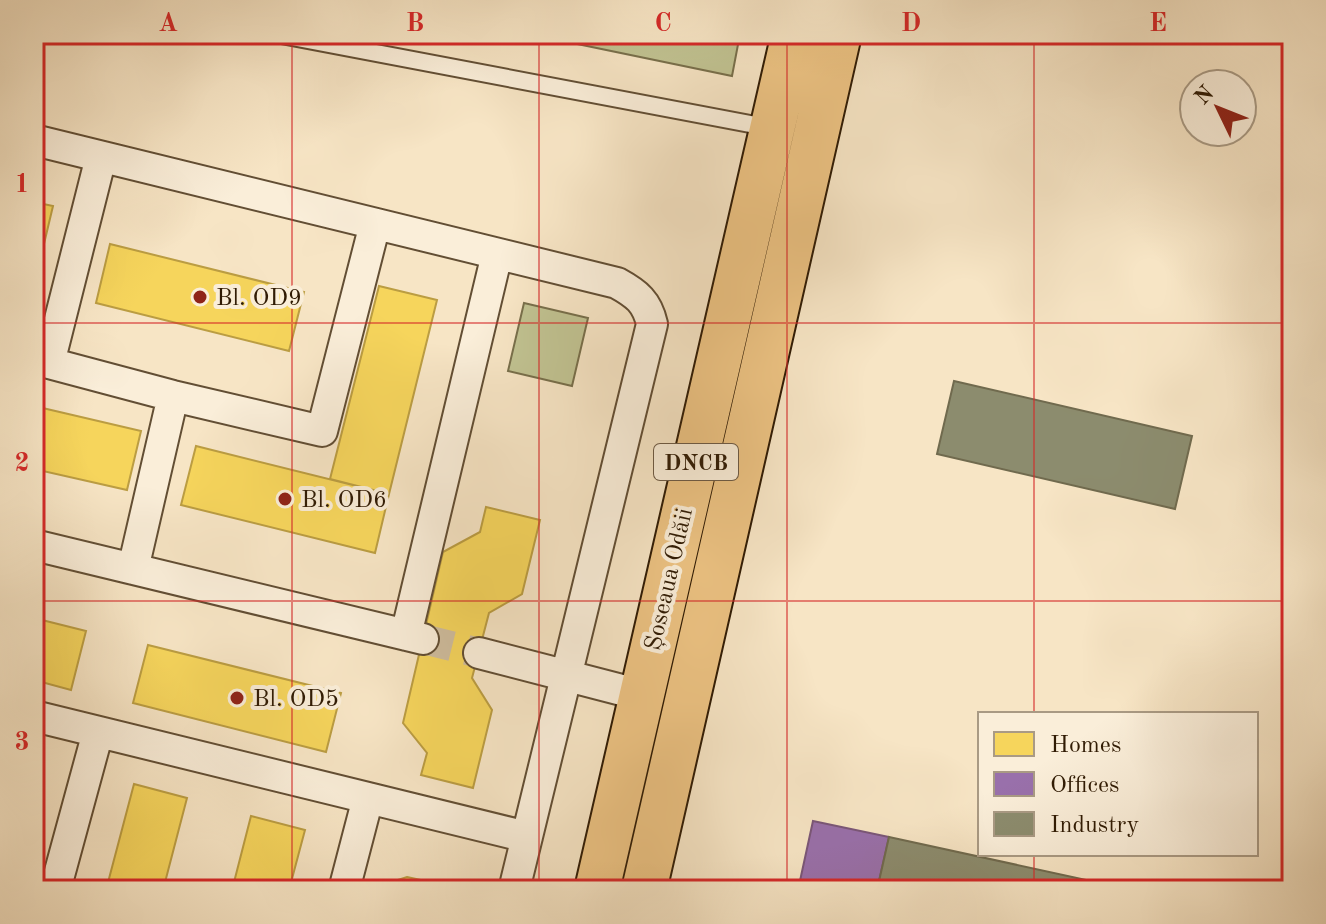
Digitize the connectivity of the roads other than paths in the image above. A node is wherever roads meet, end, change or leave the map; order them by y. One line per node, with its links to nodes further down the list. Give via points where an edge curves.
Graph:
1 (276, 34): 4 (lane)
2 (794, 34): 4 (main road, Șoseaua Odăii / DNCB)
3 (839, 34): 23 (main road, Șoseaua Odăii / DNCB)
4 (773, 128): 14 (main road, Șoseaua Odăii / DNCB)
5 (34, 140): 6 (street)
6 (101, 157): 7 (street); 9 (street, via 49,363)
7 (375, 224): 8 (street); 9 (street, via 322,431)
8 (497, 254): 11 (street, via 414,637); 13 (street, via 617,283 648,306 652,324)
9 (173, 396): 11 (street)
10 (34, 545): 11 (street)
11 (133, 569)
12 (479, 653): 13 (street)
13 (567, 674): 14 (street); 18 (street)
14 (641, 695): 22 (main road, Șoseaua Odăii / DNCB)
15 (34, 716): 16 (street)
16 (98, 732): 17 (street); 19 (street)
17 (368, 798): 18 (street); 20 (street)
18 (527, 837): 21 (street)
19 (55, 890)
20 (344, 890)
21 (514, 890)
22 (597, 890)
23 (644, 890)

